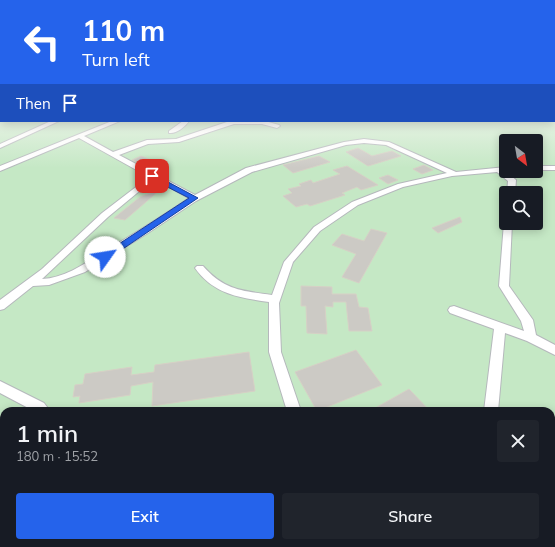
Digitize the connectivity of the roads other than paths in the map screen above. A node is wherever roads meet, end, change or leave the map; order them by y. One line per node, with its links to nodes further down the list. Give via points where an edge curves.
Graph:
1 (54, 122): 7 (street)
2 (115, 122): 6 (street)
3 (185, 122): 5 (street)
4 (277, 126): 8 (street, via 262,122 233,122 177,141 147,142)
5 (171, 132)
6 (79, 136): 8 (street); 11 (street)
7 (0, 146)
8 (114, 154): 14 (street)
9 (543, 168): 10 (street)
10 (555, 168)
11 (0, 169)
12 (499, 169): 13 (street)
13 (455, 174): 15 (street, via 391,145 360,141 255,168); 19 (street, via 386,191 325,221 313,230 293,254 280,279)
14 (152, 176): 15 (street); 18 (street, via 105,215 59,261)
15 (194, 198): 18 (street, via 81,270 50,282)
16 (508, 230): 23 (street, via 504,286 527,320)
17 (200, 268): 19 (street, via 208,278 233,293)
18 (32, 283): 20 (street)
19 (274, 299): 27 (street, via 275,355)
20 (0, 306)
21 (454, 310): 22 (street)
22 (500, 326): 23 (street); 28 (street)
23 (531, 338): 24 (street)
24 (555, 350)
25 (0, 387): 26 (street)
26 (37, 407)
27 (292, 407)
28 (491, 407)

